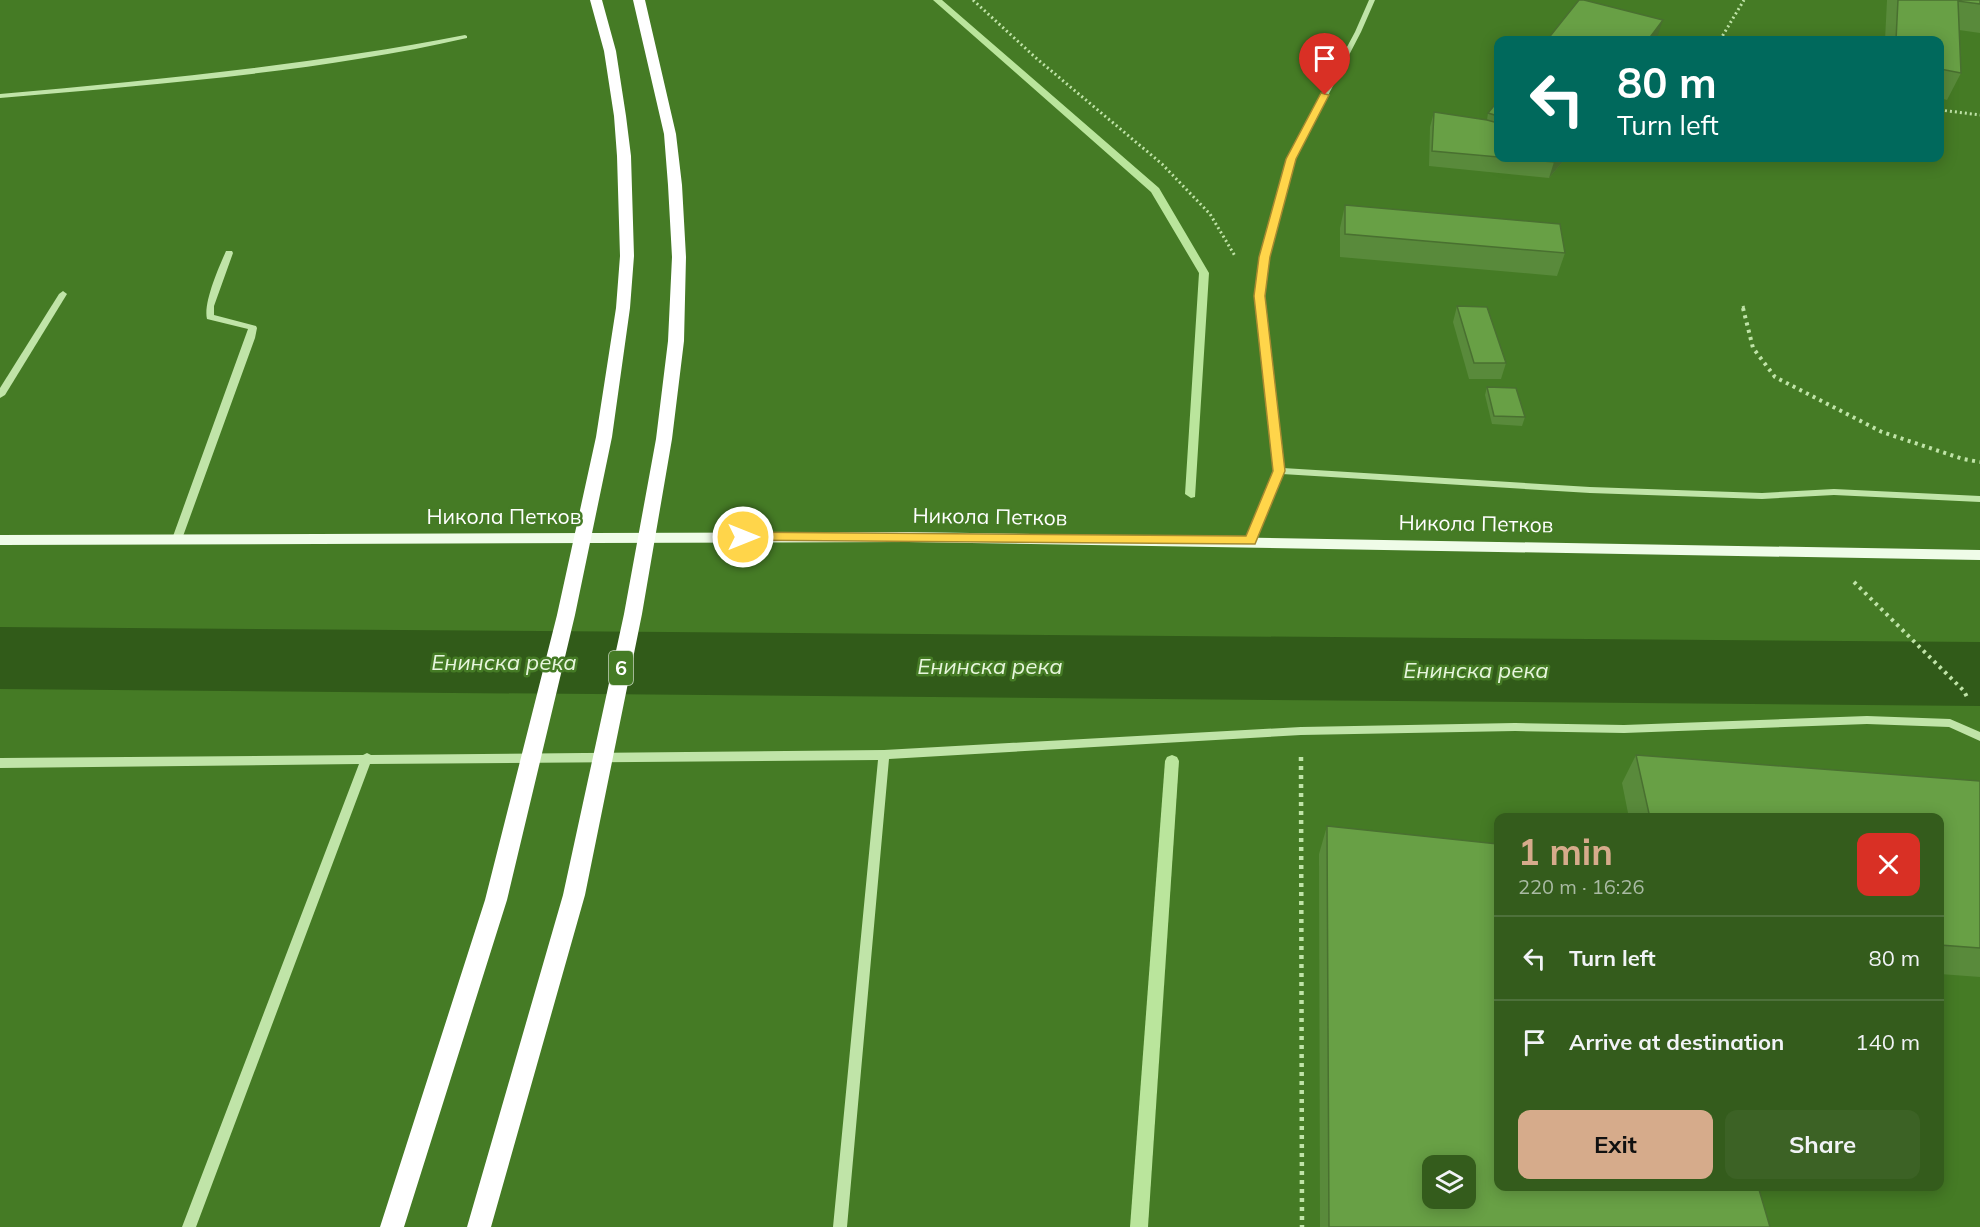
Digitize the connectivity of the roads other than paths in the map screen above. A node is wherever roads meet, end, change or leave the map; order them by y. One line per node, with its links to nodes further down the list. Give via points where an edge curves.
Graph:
1 (596, 0): 20 (highway, via 610,51 620,116 627,244 623,308 604,437 566,615 496,900)
2 (639, 0): 21 (highway, 6, via 668,123 675,185 679,257 676,341 664,439 633,614 574,896)
3 (1372, 0): 9 (street, via 1291,159 1264,257 1260,296)
4 (465, 37): 5 (street, via 329,62)
5 (0, 96)
6 (229, 253): 11 (street, via 210,306 210,317 253,328)
7 (63, 294): 8 (street)
8 (0, 395)
9 (1279, 471): 10 (street, via 1761,496 1834,492); 13 (street)
10 (1980, 499)
11 (177, 538): 12 (main road, Никола Петков); 13 (main road, Никола Петков, via 908,537)
12 (0, 540)
13 (1250, 541): 14 (main road, Никола Петков)
14 (1980, 555)
15 (1980, 737): 16 (street, via 1950,723 1867,720 1624,729 1301,731)
16 (884, 755): 17 (street); 22 (street)
17 (367, 758): 18 (street); 19 (street)
18 (0, 764)
19 (189, 1227)
20 (392, 1227)
21 (479, 1227)
22 (840, 1227)

